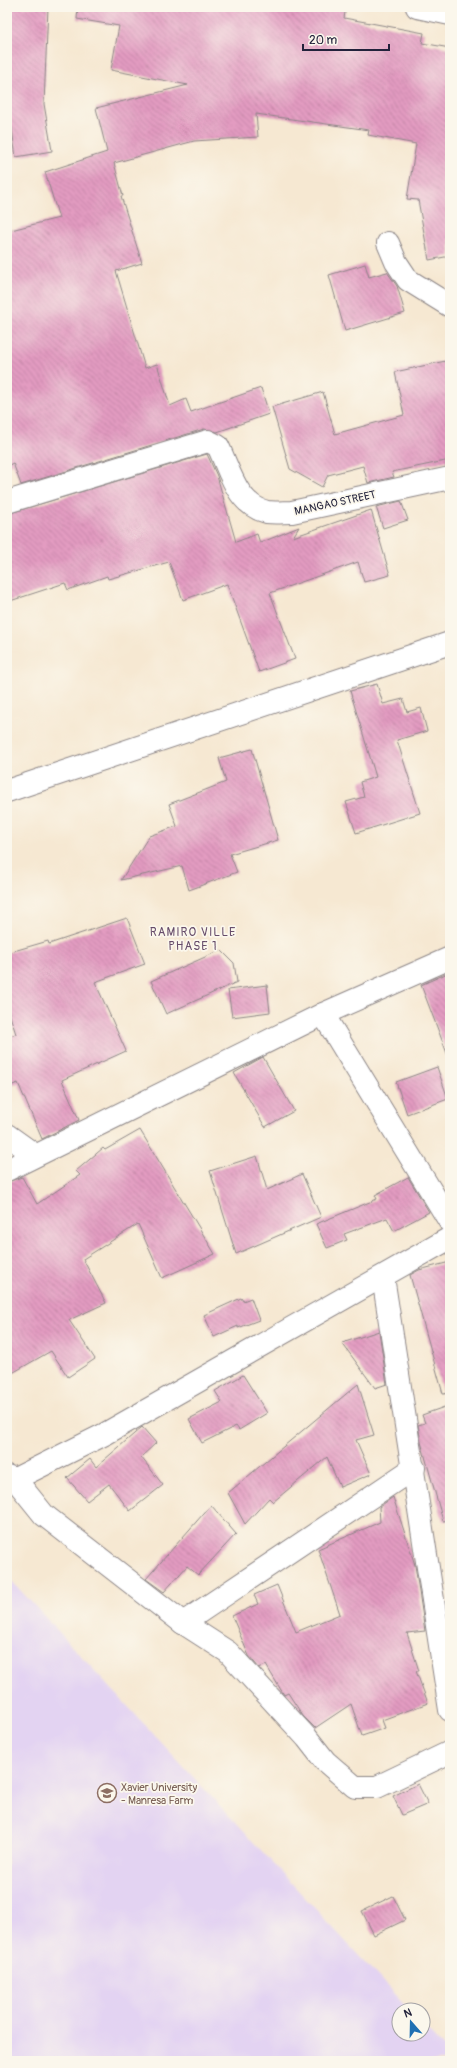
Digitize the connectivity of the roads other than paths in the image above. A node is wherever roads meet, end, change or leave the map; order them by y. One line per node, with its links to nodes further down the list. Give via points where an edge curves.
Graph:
1 (418, 7): 2 (street)
2 (450, 14)
3 (388, 243): 4 (street, via 408,280)
4 (450, 306)
5 (450, 478): 6 (street, MANGAO STREET, via 292,512 268,512 254,507 243,498 218,446 208,441)
6 (7, 502)
7 (450, 643): 8 (street)
8 (7, 791)
9 (450, 958): 10 (street)
10 (323, 1014): 12 (street); 14 (street)
11 (7, 1135): 12 (street)
12 (35, 1155): 13 (street)
13 (7, 1170)
14 (450, 1222)
15 (450, 1238): 16 (street)
16 (382, 1277): 17 (street); 18 (street, via 104,1434)
17 (414, 1468): 19 (street); 20 (street)
18 (11, 1478): 19 (street, via 44,1516)
19 (183, 1623): 21 (street, via 228,1652 325,1761 355,1787 377,1787)
20 (450, 1710)
21 (450, 1752)

